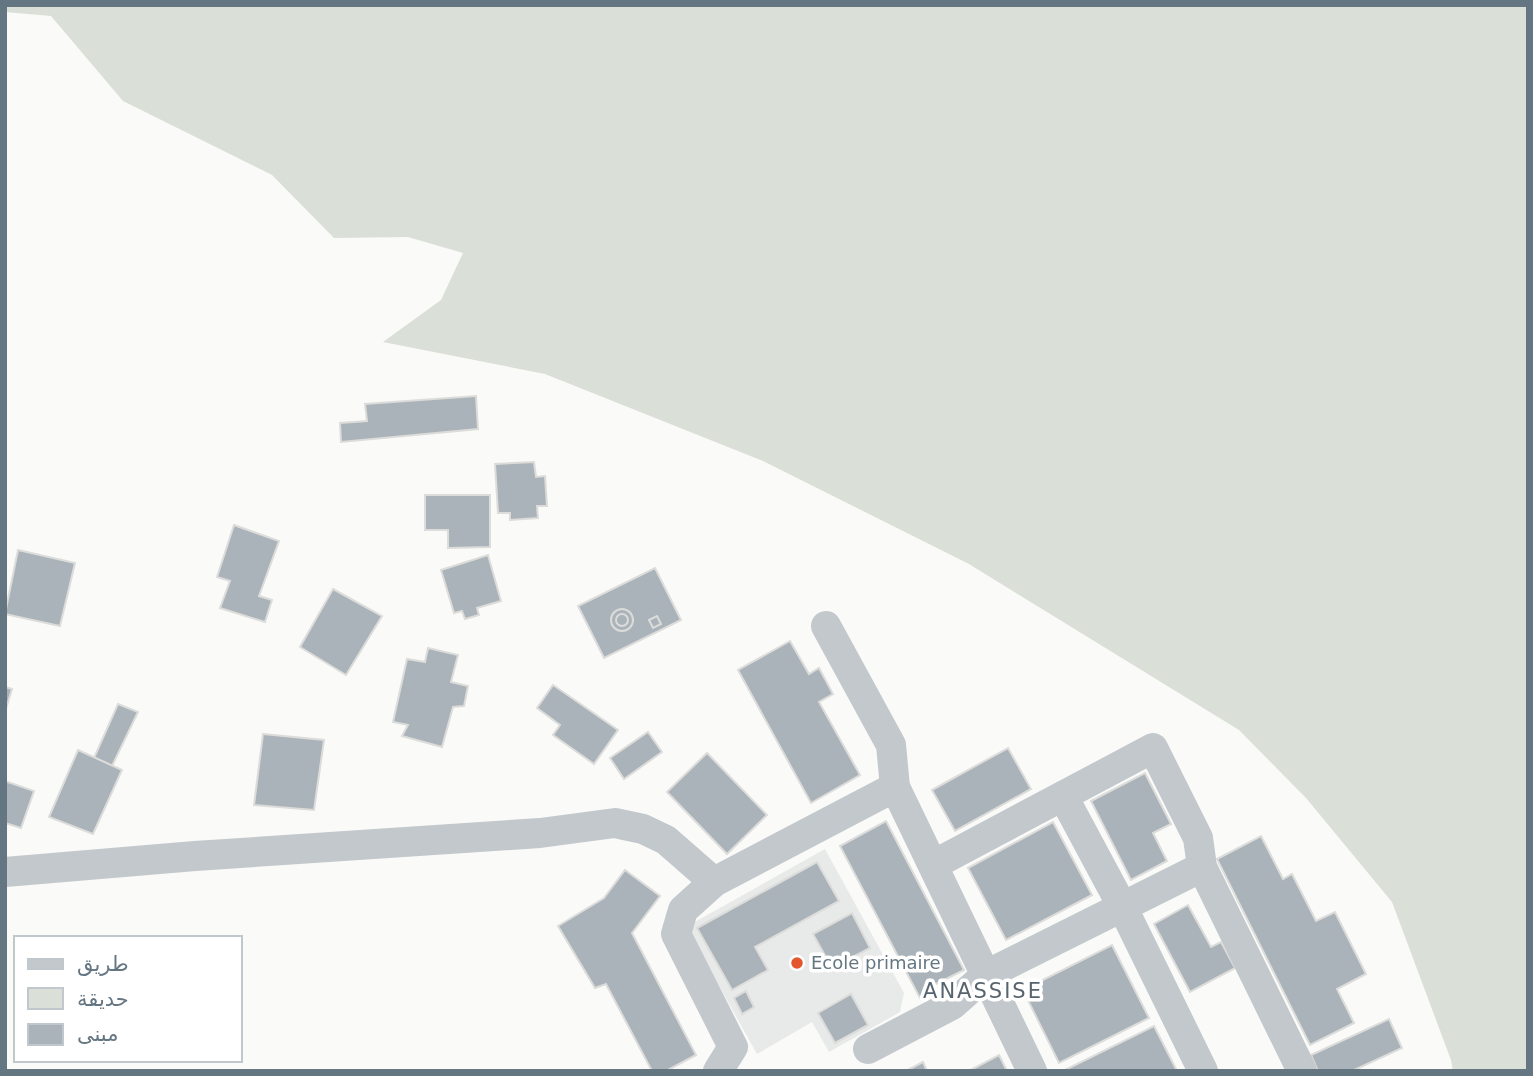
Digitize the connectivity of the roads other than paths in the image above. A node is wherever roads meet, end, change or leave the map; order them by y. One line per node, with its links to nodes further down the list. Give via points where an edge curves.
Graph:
1 (826, 626): 2 (street, via 891,745)
2 (895, 786): 4 (street); 7 (street)
3 (1063, 796): 4 (street); 5 (street, via 1153,748 1198,838); 8 (street)
4 (933, 865): 9 (street)
5 (1202, 867): 8 (street); 11 (street)
6 (5, 872): 7 (street, via 540,833 615,823 643,828 666,840)
7 (714, 882): 12 (street, via 683,910 676,934 733,1047)
8 (1122, 906): 9 (street); 14 (street)
9 (986, 975): 10 (street, via 952,1005); 13 (street)
10 (869, 1049)
11 (1294, 1068)
12 (718, 1071)
13 (1032, 1071)
14 (1203, 1071)

